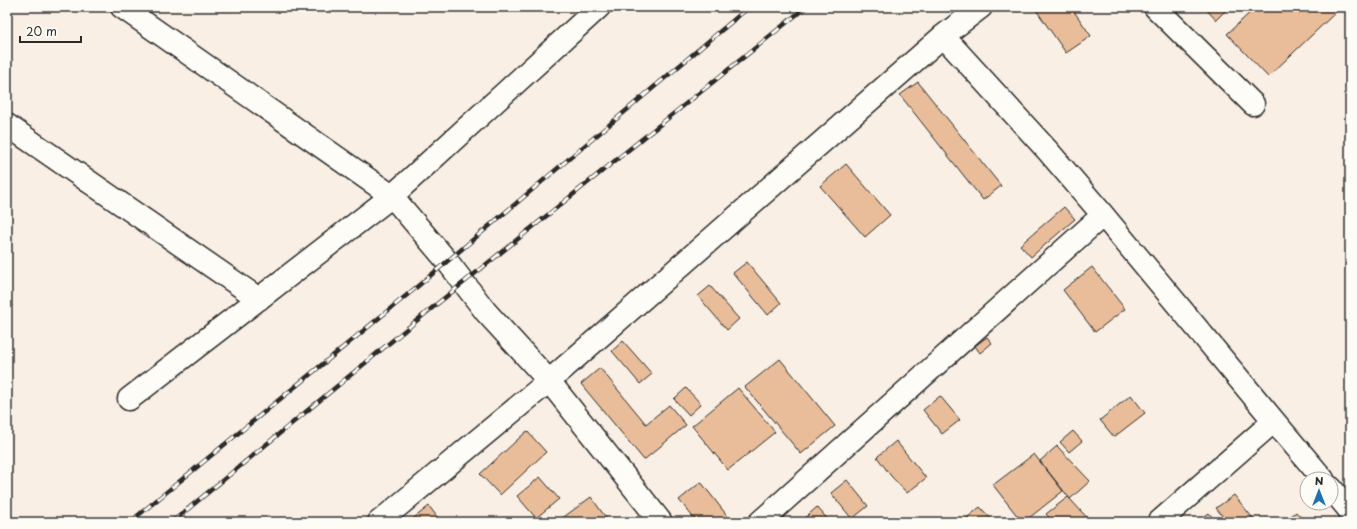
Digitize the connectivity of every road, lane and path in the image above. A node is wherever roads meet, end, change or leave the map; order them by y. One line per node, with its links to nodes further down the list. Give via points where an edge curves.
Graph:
1 (122, 7): 8 (street)
2 (599, 7): 8 (street)
3 (981, 7): 5 (street)
4 (1155, 7): 6 (street)
5 (943, 36): 9 (street); 11 (street)
6 (1253, 104)
7 (7, 125): 10 (street)
8 (392, 196): 10 (street); 11 (street, via 486,312)
9 (1103, 215): 13 (street); 19 (street)
10 (259, 299): 12 (street)
11 (549, 380): 17 (street); 18 (street)
12 (129, 398)
13 (1274, 421): 14 (street); 20 (street)
14 (1316, 471)
15 (1339, 498): 16 (street)
16 (1350, 511)
17 (379, 522)
18 (661, 522)
19 (760, 522)
20 (1159, 522)

